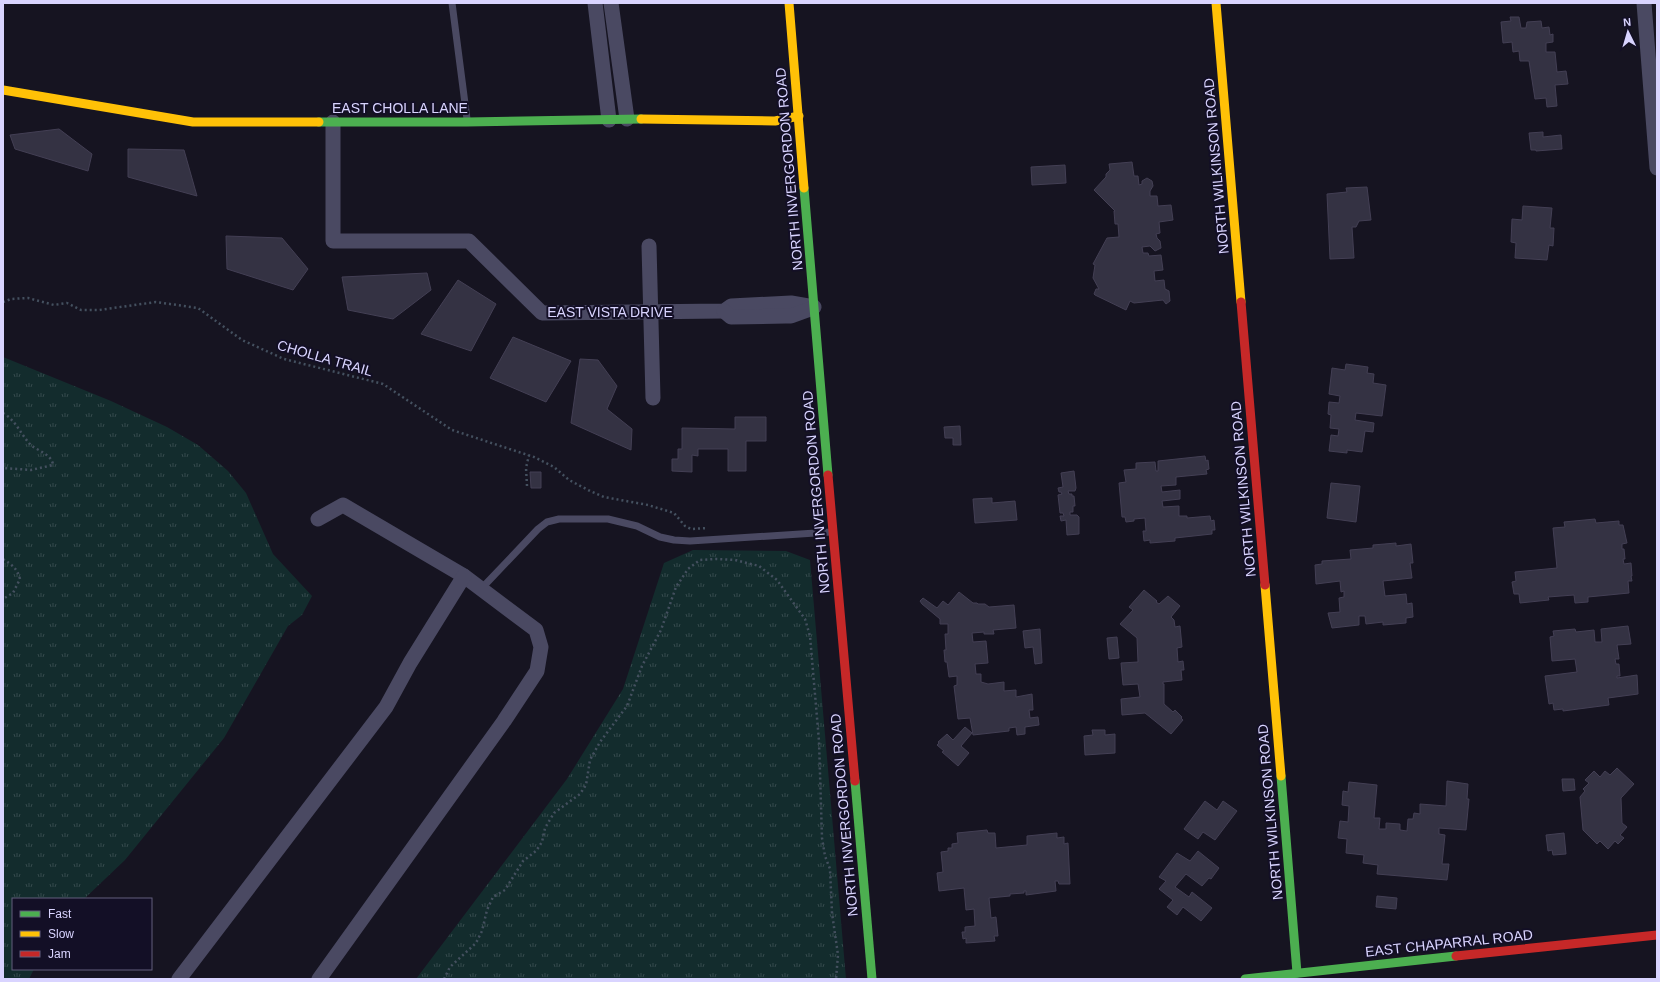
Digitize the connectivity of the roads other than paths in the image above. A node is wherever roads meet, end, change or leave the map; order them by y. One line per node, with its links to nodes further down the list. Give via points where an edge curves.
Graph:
1 (452, 3): 12 (lane)
2 (595, 3): 10 (street)
3 (611, 3): 9 (street)
4 (789, 3): 8 (street, NORTH INVERGORDON ROAD)
5 (1216, 3): 23 (street, NORTH WILKINSON ROAD)
6 (1644, 3): 13 (street)
7 (3, 90): 11 (street, EAST CHOLLA LANE, via 193,122)
8 (799, 116): 9 (street, EAST CHOLLA LANE, via 775,121); 15 (street, NORTH INVERGORDON ROAD)
9 (626, 119): 10 (street, EAST CHOLLA LANE)
10 (610, 120): 12 (street, EAST CHOLLA LANE)
11 (333, 122): 12 (street, EAST CHOLLA LANE); 16 (street, EAST VISTA DRIVE, via 333,241 469,241 542,313)
12 (467, 122)
13 (1657, 168)
14 (649, 246): 16 (street)
15 (814, 307): 16 (street, EAST VISTA DRIVE, via 791,316 730,317 724,311); 19 (street, NORTH INVERGORDON ROAD)
16 (651, 312): 17 (street)
17 (653, 398)
18 (318, 519): 20 (street, via 343,505)
19 (834, 532): 21 (lane, via 690,541 660,537 637,526 608,519 559,519 547,522 538,529); 26 (street, NORTH INVERGORDON ROAD)
20 (464, 576): 21 (street); 24 (street, via 410,662 386,707)
21 (481, 588): 25 (street, via 536,630 541,647 536,670 504,721)
22 (1657, 935): 23 (street, EAST CHAPARRAL ROAD)
23 (1297, 973): 27 (street, EAST CHAPARRAL ROAD)
24 (179, 979)
25 (318, 979)
26 (872, 979)
27 (1244, 979)

